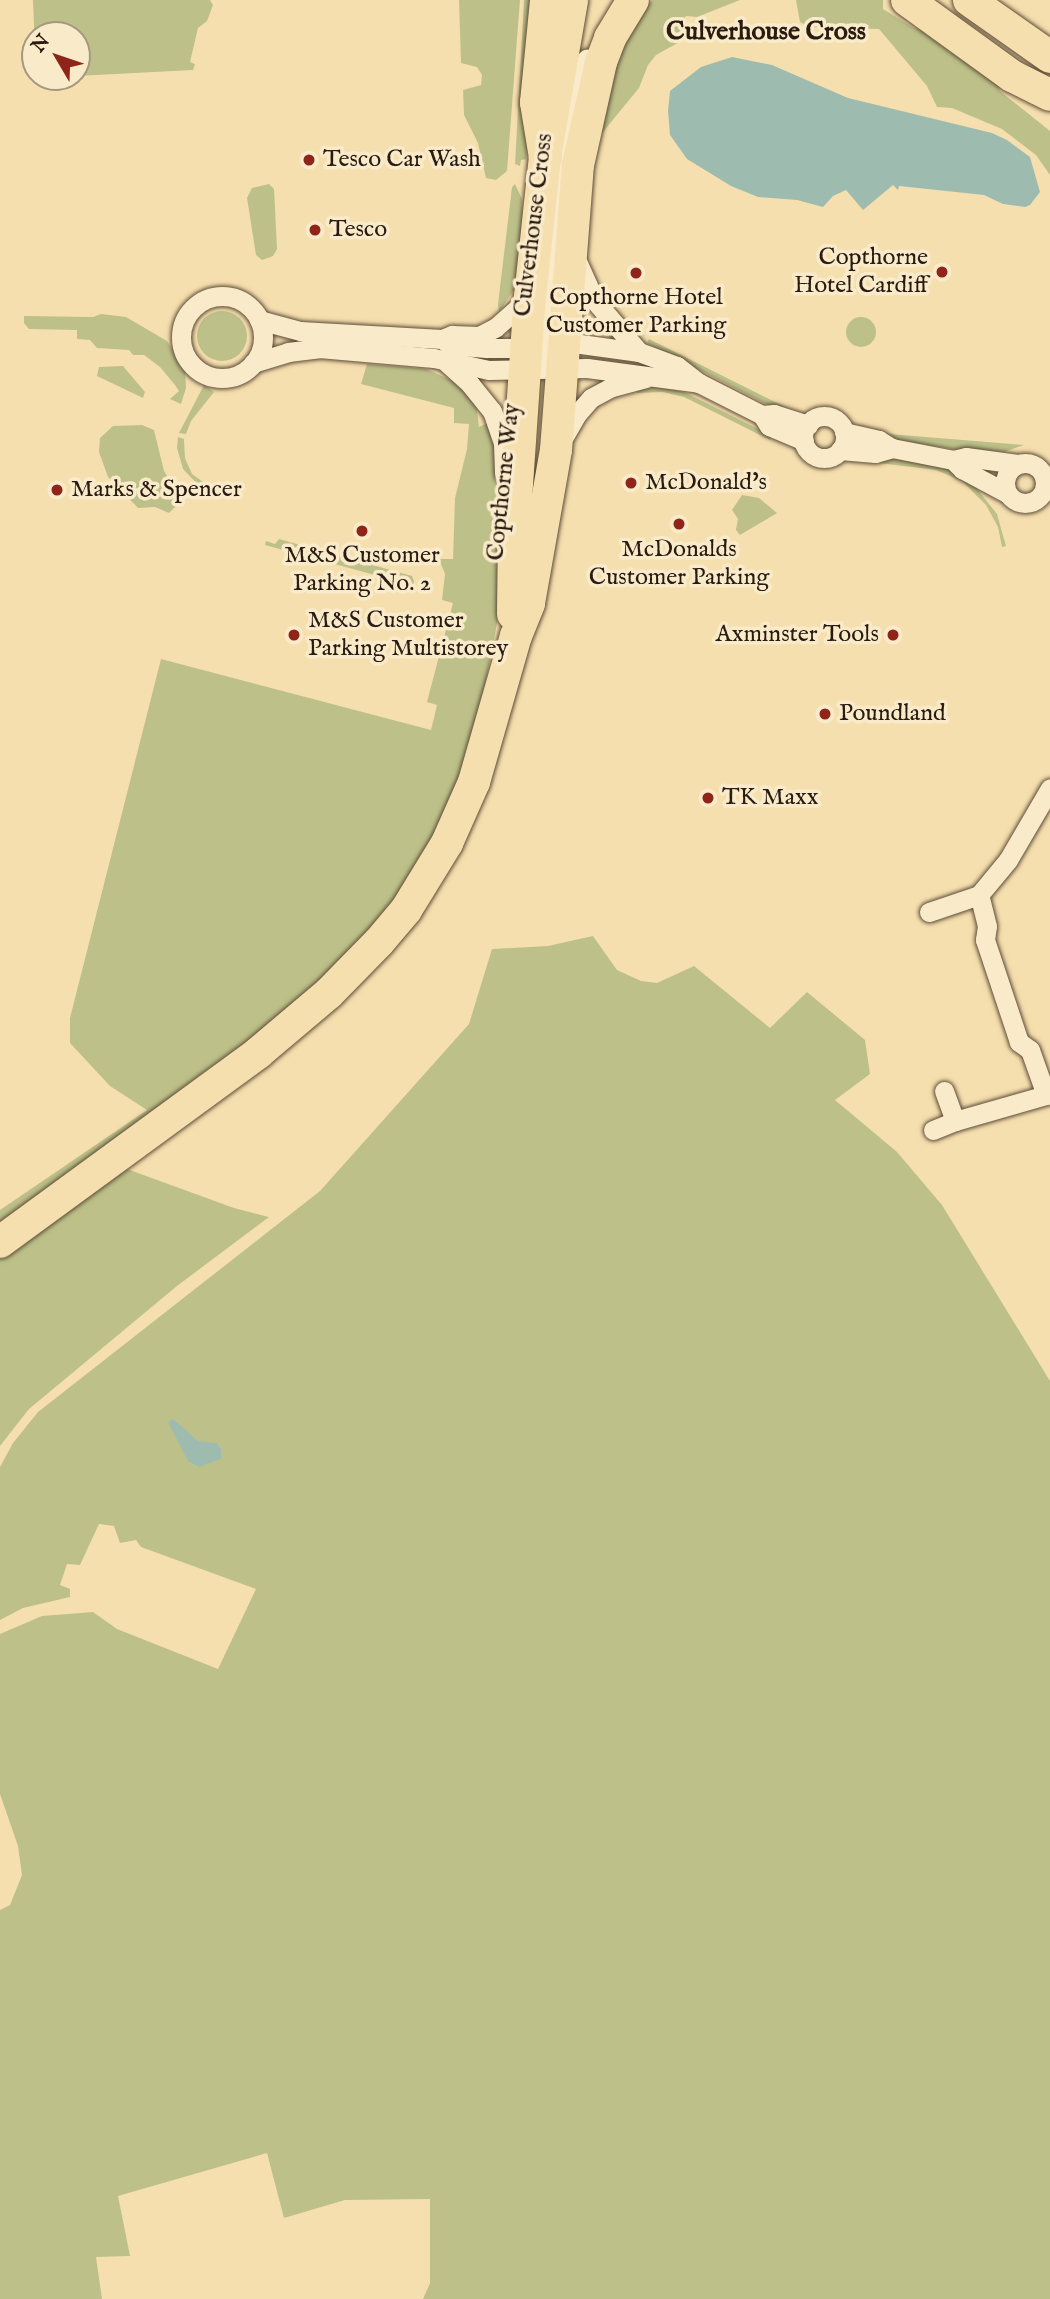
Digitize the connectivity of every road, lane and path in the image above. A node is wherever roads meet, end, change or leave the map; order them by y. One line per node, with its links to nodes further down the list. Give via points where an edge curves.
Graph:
1 (546, 0): 8 (highway, via 536,102)
2 (572, 0): 8 (main road)
3 (907, 0): 7 (main road, via 1012,76)
4 (969, 0): 6 (main road)
5 (629, 6): 9 (main road, via 610,38 588,113); 14 (street, Culverhouse Cross, via 590,50 573,112)
6 (1050, 57)
7 (1050, 95)
8 (545, 157): 10 (main road)
9 (571, 244): 13 (street, Copthorne Way, via 595,301); 14 (main road)
10 (530, 297): 12 (street, Culverhouse Cross, via 479,336); 14 (main road)
11 (259, 320): 12 (street, Culverhouse Cross, via 300,331); 16 (street, via 263,343); 16 (street, Culverhouse Cross, via 248,305 222,295 196,304 181,328 184,354 202,373 228,378)
12 (442, 339): 14 (street, Culverhouse Cross, via 450,345)
13 (639, 352): 14 (street, Copthorne Way); 18 (street, Copthorne Way, via 677,366)
14 (544, 357): 15 (street, Culverhouse Cross, via 476,369); 17 (street, Copthorne Way); 21 (main road); 25 (main road); 26 (street, Copthorne Way, via 522,569)
15 (444, 360): 16 (street, Culverhouse Cross, via 310,348); 25 (street, via 487,404 499,426 505,457 503,490)
16 (253, 363)
17 (657, 376): 18 (street, Copthorne Way); 21 (street, Copthorne Way, via 626,382 592,398)
18 (699, 383): 19 (street, Copthorne Way, via 762,415 774,414)
19 (806, 433): 20 (street, Copthorne Way, via 827,416 840,424); 20 (street, Copthorne Way, via 809,452 822,458 830,457)
20 (842, 441): 22 (street, Copthorne Way, via 878,440 892,448)
21 (556, 450): 27 (main road, via 529,603)
22 (953, 460): 23 (street, Copthorne Way, via 966,457); 24 (street, Copthorne Way)
23 (1018, 464): 24 (street, via 1004,479); 24 (street, via 1030,463 1041,471 1044,490 1035,501 1025,504)
24 (1007, 493)
25 (514, 529): 26 (main road)
26 (512, 598): 27 (main road)
27 (516, 636): 35 (main road, via 487,743 461,813 428,878 379,942 329,993 258,1053)
28 (1050, 788): 29 (street, via 1009,859)
29 (979, 895): 30 (street); 32 (street, via 987,926 985,940 1019,1042 1030,1051)
30 (929, 912)
31 (944, 1091): 33 (street)
32 (1048, 1094): 33 (street)
33 (955, 1121): 34 (street)
34 (933, 1130)
35 (0, 1241)

